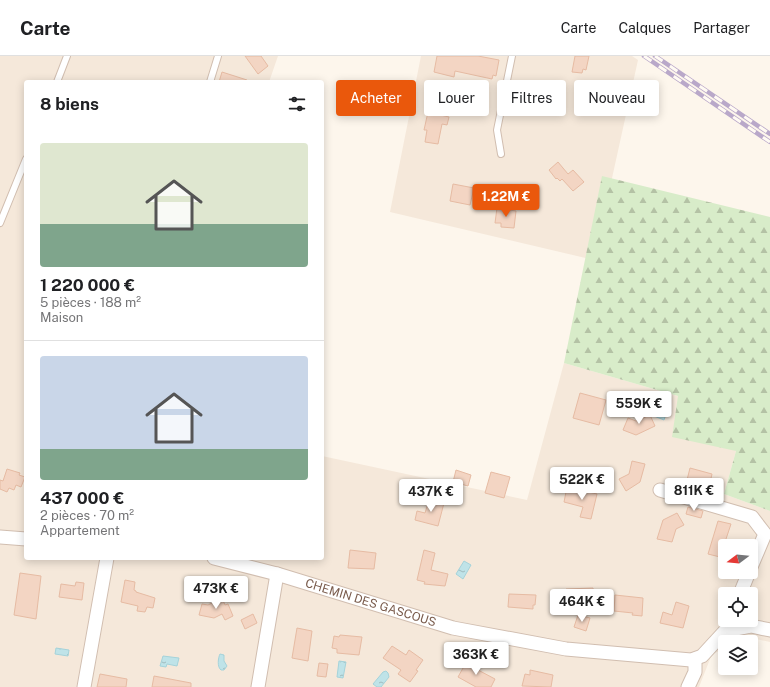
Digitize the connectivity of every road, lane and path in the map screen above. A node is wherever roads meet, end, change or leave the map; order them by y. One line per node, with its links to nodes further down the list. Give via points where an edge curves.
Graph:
1 (67, 56): 4 (lane)
2 (218, 56): 5 (lane)
3 (512, 56): 6 (lane, via 497,130)
4 (58, 80)
5 (211, 80)
6 (501, 154)
7 (24, 164): 8 (lane)
8 (0, 223)
9 (660, 490): 12 (street, via 752,517 765,534)
10 (0, 537): 11 (street)
11 (24, 539)
12 (758, 550)
13 (107, 560): 20 (street)
14 (222, 560): 15 (street, CHEMIN DES GASCOUS)
15 (277, 574): 19 (street, CHEMIN DES GASCOUS, via 453,628 566,649); 21 (street)
16 (726, 627): 19 (street, via 702,656)
17 (756, 627): 18 (street)
18 (770, 630)
19 (695, 659): 22 (street, via 695,672)
20 (84, 687)
21 (258, 687)
22 (688, 687)

